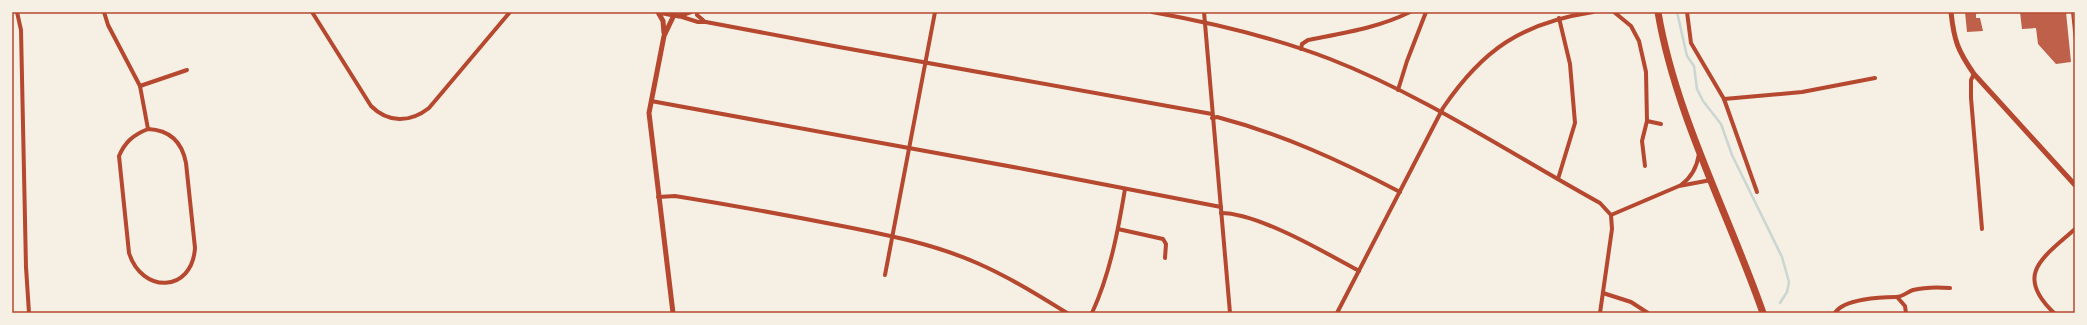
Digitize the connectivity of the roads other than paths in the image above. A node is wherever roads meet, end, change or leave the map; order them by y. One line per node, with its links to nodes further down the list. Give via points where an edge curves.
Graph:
1 (17, 12): 63 (street, via 21,30 26,267)
2 (104, 12): 30 (street, via 108,25)
3 (312, 12): 4 (street, via 371,106 385,116 399,120 417,116 429,108)
4 (510, 12)
5 (658, 12): 19 (street); 23 (street, via 663,20)
6 (690, 12): 19 (street)
7 (697, 12): 21 (street)
8 (935, 12): 26 (street)
9 (1152, 12): 22 (street)
10 (1204, 12): 22 (street)
11 (1410, 12): 25 (street, via 1359,30 1308,40 1302,44)
12 (1426, 12): 31 (street, via 1406,61)
13 (1592, 12): 20 (street)
14 (1614, 12): 36 (street, via 1631,26 1639,41 1646,72)
15 (1658, 12): 40 (highway, via 1670,65)
16 (1687, 12): 32 (street, via 1691,43)
17 (1951, 12): 28 (street, via 1954,38 1961,56)
18 (2072, 12): 24 (lane)
19 (676, 16): 21 (street); 23 (street)
20 (1559, 18): 34 (street, via 1536,25 1489,54 1464,78); 42 (street, via 1570,64 1575,123)
21 (706, 22): 26 (street)
22 (1205, 22): 25 (street, via 1248,32); 35 (street)
23 (664, 36): 33 (street)
24 (2075, 41)
25 (1301, 49): 31 (street, via 1337,62)
26 (925, 62): 35 (street); 39 (street)
27 (187, 70): 30 (street)
28 (1974, 74): 44 (street); 54 (street, via 1971,80 1971,98)
29 (1875, 78): 32 (street, via 1802,92)
30 (140, 86): 38 (street)
31 (1398, 90): 34 (street)
32 (1724, 99): 48 (street)
33 (651, 101): 39 (street); 49 (street, via 649,122)
34 (1441, 113): 42 (street); 47 (street)
35 (1212, 116): 47 (street, via 1281,136 1341,162); 50 (street)
36 (1646, 121): 37 (street); 41 (street, via 1642,141)
37 (1661, 124)
38 (148, 129): 38 (street, via 157,129 179,142 186,163 195,259 183,275 176,281 167,283 153,282 146,278 132,263 129,252 119,156 124,145 132,137)
39 (909, 149): 46 (street); 56 (street)
40 (1700, 150): 43 (highway); 45 (street, via 1698,166 1689,179)
41 (1645, 166)
42 (1558, 179): 52 (street, via 1600,203)
43 (1711, 180): 45 (street); 71 (highway)
44 (2075, 185)
45 (1679, 186): 52 (street)
46 (1125, 189): 50 (street); 53 (street)
47 (1400, 192): 58 (street)
48 (1757, 192)
49 (658, 197): 56 (street, via 675,196 772,212); 64 (street)
50 (1221, 207): 51 (street)
51 (1221, 213): 58 (street, via 1240,215 1280,231); 67 (street)
52 (1611, 215): 61 (street, via 1611,239)
53 (1118, 229): 57 (street, via 1163,239 1166,244); 66 (street, via 1104,281)
54 (1982, 229)
55 (2075, 229): 74 (street, via 2044,257 2035,272 2036,293)
56 (893, 236): 59 (street); 65 (street, via 935,247 976,263 1015,281)
57 (1165, 258)
58 (1359, 271): 68 (street)
59 (885, 275)
60 (1950, 288): 62 (street, via 1933,286 1912,290)
61 (1603, 293): 69 (street); 70 (street, via 1621,297)
62 (1897, 297): 72 (street, via 1889,296 1847,304 1839,307); 73 (street, via 1905,306)
63 (30, 313)
64 (673, 313)
65 (1067, 313)
66 (1092, 313)
67 (1230, 313)
68 (1338, 313)
69 (1600, 313)
70 (1648, 313)
71 (1763, 313)
72 (1835, 313)
73 (1906, 313)
74 (2054, 313)

